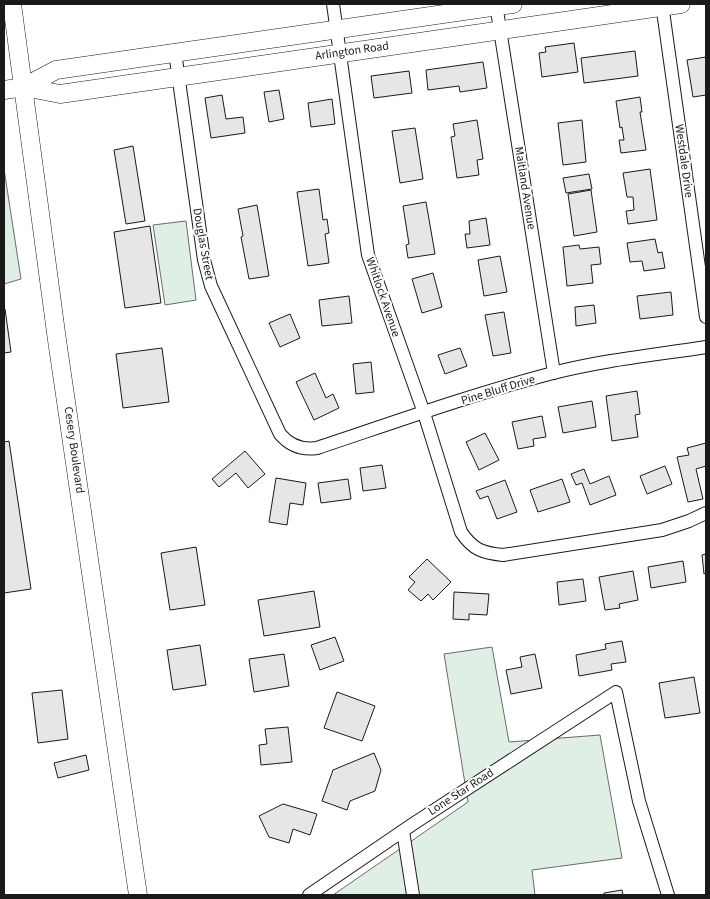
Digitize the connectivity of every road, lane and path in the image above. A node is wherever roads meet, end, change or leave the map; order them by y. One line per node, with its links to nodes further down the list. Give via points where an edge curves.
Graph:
1 (12, 4): 11 (main road, Cesery Boulevard)
2 (333, 4): 6 (street, Whitlock Avenue)
3 (681, 4): 5 (main road, Arlington Road)
4 (502, 5): 6 (main road, Arlington Road); 7 (street, Maitland Avenue)
5 (662, 5): 7 (main road, Arlington Road); 13 (street, Westdale Drive)
6 (337, 29): 8 (main road, Arlington Road); 9 (street, Whitlock Avenue)
7 (500, 30): 9 (main road, Arlington Road); 15 (street, Maitland Avenue)
8 (175, 52): 10 (street, Douglas Street); 11 (main road, Arlington Road, via 56,70)
9 (341, 52): 10 (main road, Arlington Road); 16 (street, Whitlock Avenue, via 368,255)
10 (178, 77): 11 (main road, Arlington Road, via 60,94); 17 (street, Douglas Street, via 204,260 211,286 280,434)
11 (24, 87): 12 (main road, Arlington Road); 20 (main road, Cesery Boulevard, via 57,340)
12 (4, 90)
13 (706, 317)
14 (706, 347): 15 (street, Pine Bluff Drive)
15 (554, 373): 16 (street, Pine Bluff Drive)
16 (424, 413): 17 (street, Pine Bluff Drive, via 318,448); 18 (street, Whitlock Avenue, via 461,532 474,548 485,553 503,555 662,530)
17 (294, 446)
18 (706, 513)
19 (403, 831): 21 (street, Lone Star Road); 22 (street); 23 (street, Lone Star Road, via 616,692 639,801)
20 (138, 895)
21 (309, 895)
22 (413, 895)
23 (668, 895)

